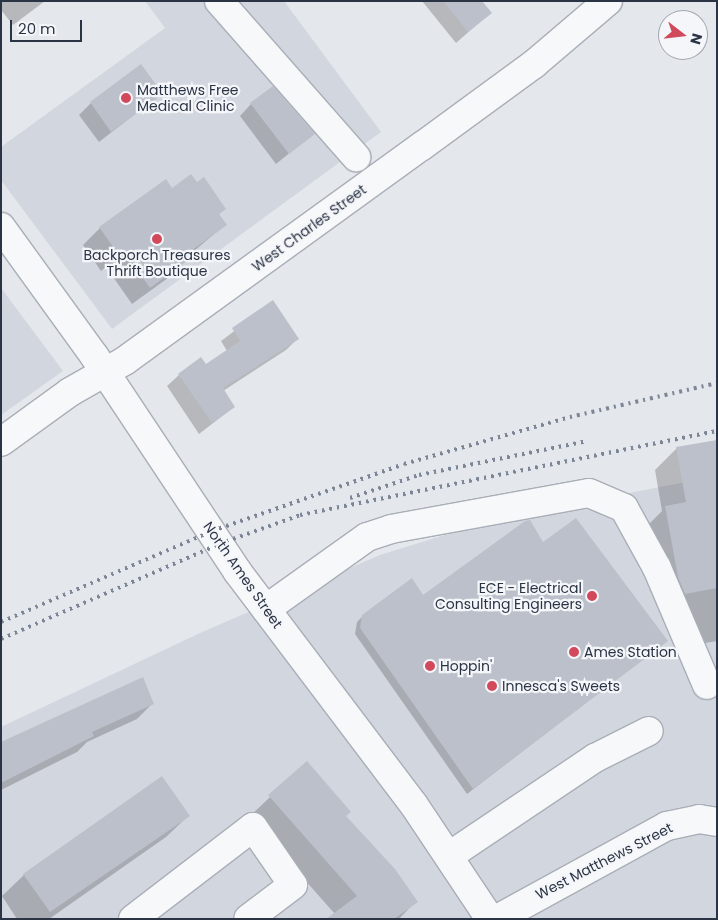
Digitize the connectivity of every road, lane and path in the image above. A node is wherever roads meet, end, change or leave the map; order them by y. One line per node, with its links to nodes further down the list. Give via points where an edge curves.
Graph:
1 (219, 1): 3 (street)
2 (608, 1): 5 (street, West Charles Street, via 526,70)
3 (356, 157)
4 (1, 227): 5 (street, North Ames Street)
5 (105, 373): 6 (street, West Charles Street, via 70,392); 7 (street, North Ames Street)
6 (1, 442)
7 (266, 609): 8 (street, via 367,537 391,529 590,493 624,508 661,576); 11 (street, North Ames Street)
8 (707, 685)
9 (649, 731): 11 (street, via 595,758)
10 (717, 822): 15 (street, West Matthews Street, via 700,819 667,826)
11 (449, 856): 14 (street, North Ames Street)
12 (133, 919): 13 (street, via 253,827 292,885)
13 (248, 919)
14 (490, 919)
15 (497, 919)

